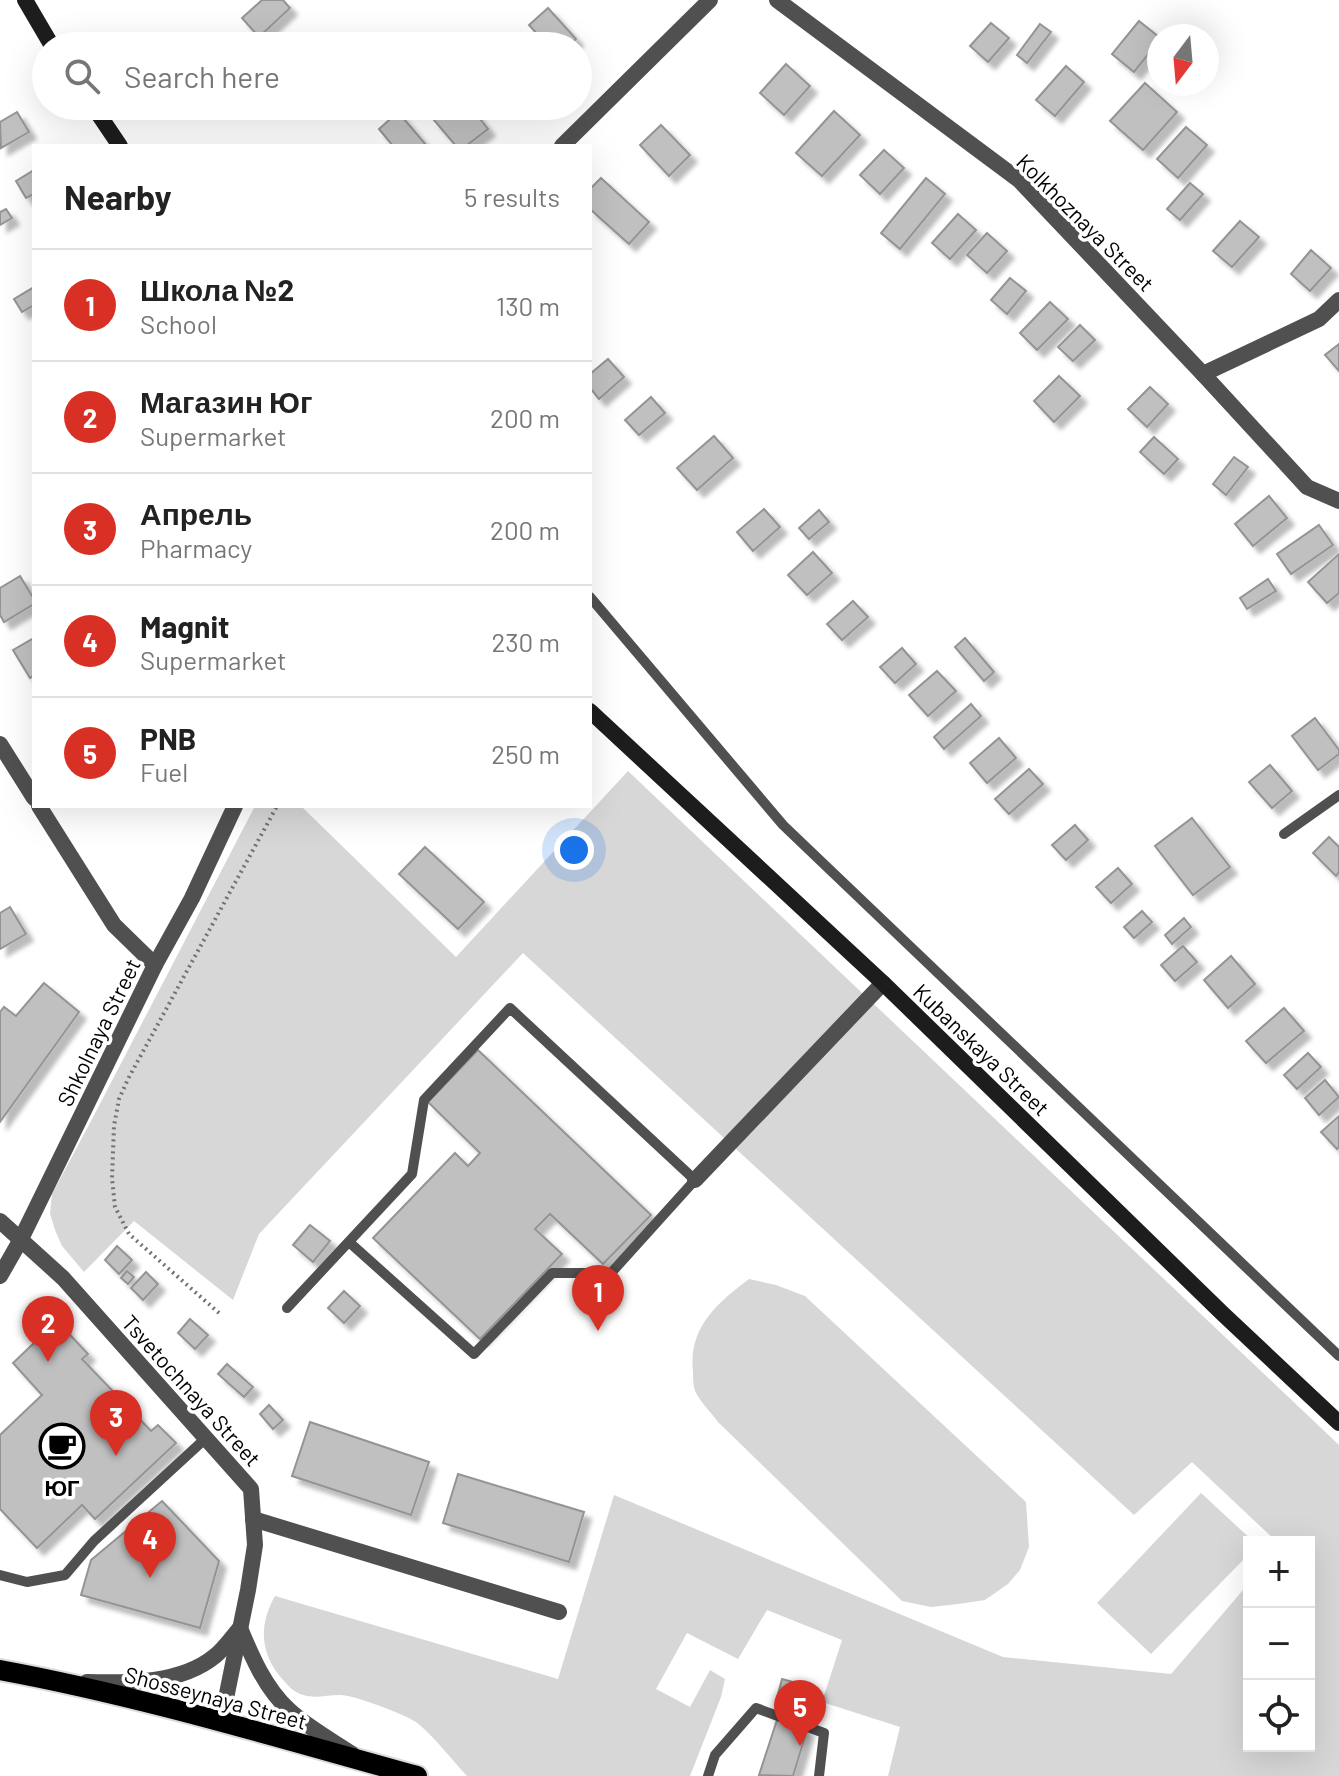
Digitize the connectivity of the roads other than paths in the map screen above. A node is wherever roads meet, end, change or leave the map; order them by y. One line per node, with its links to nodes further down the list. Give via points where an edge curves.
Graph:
1 (25, 0): 4 (main road)
2 (710, 0): 5 (street)
3 (777, 0): 11 (street, Kolkhoznaya Street, via 1019,180)
4 (44, 32)
5 (592, 116)
6 (102, 120): 8 (main road)
7 (588, 120): 9 (street)
8 (119, 144)
9 (564, 144)
10 (1339, 300): 11 (street, via 1319,319)
11 (1203, 374): 12 (street, Kolkhoznaya Street, via 1307,487)
12 (1339, 501)
13 (592, 599): 29 (lane, via 783,825)
14 (592, 713): 22 (main road, Kubanskaya Street)
15 (0, 744): 16 (street)
16 (32, 795)
17 (1339, 795): 20 (lane)
18 (40, 808): 21 (street, via 114,925)
19 (234, 808): 21 (street, Shkolnaya Street)
20 (1284, 834)
21 (155, 965): 25 (street, Shkolnaya Street)
22 (883, 983): 23 (street); 30 (main road, Kubanskaya Street)
23 (695, 1180): 26 (lane, via 611,1273 552,1273 474,1354); 26 (lane, via 510,1008 424,1100 412,1174)
24 (0, 1221): 25 (street, Tsvetochnaya Street)
25 (20, 1241): 27 (street, Shkolnaya Street); 31 (street, Tsvetochnaya Street, via 63,1278)
26 (349, 1242): 28 (lane)
27 (0, 1276)
28 (287, 1308)
29 (1339, 1356)
30 (1339, 1423)
31 (206, 1438): 32 (street, Tsvetochnaya Street, via 251,1489); 33 (lane, via 94,1541 65,1575 27,1582)
32 (253, 1519): 34 (street); 35 (street, Tsvetochnaya Street, via 255,1545)
33 (0, 1575)
34 (559, 1612)
35 (240, 1628): 37 (street, via 216,1655 192,1670 124,1683); 38 (street, Tsvetochnaya Street); 39 (street, via 268,1686 288,1709)
36 (0, 1670): 37 (main road, Shosseynaya Street)
37 (62, 1681): 38 (main road, Shosseynaya Street)
38 (221, 1723): 39 (main road, Shosseynaya Street)
39 (362, 1761): 40 (main road, Shosseynaya Street)
40 (417, 1776)
41 (708, 1776): 42 (lane, via 715,1755 756,1708 824,1733)
42 (819, 1776)

